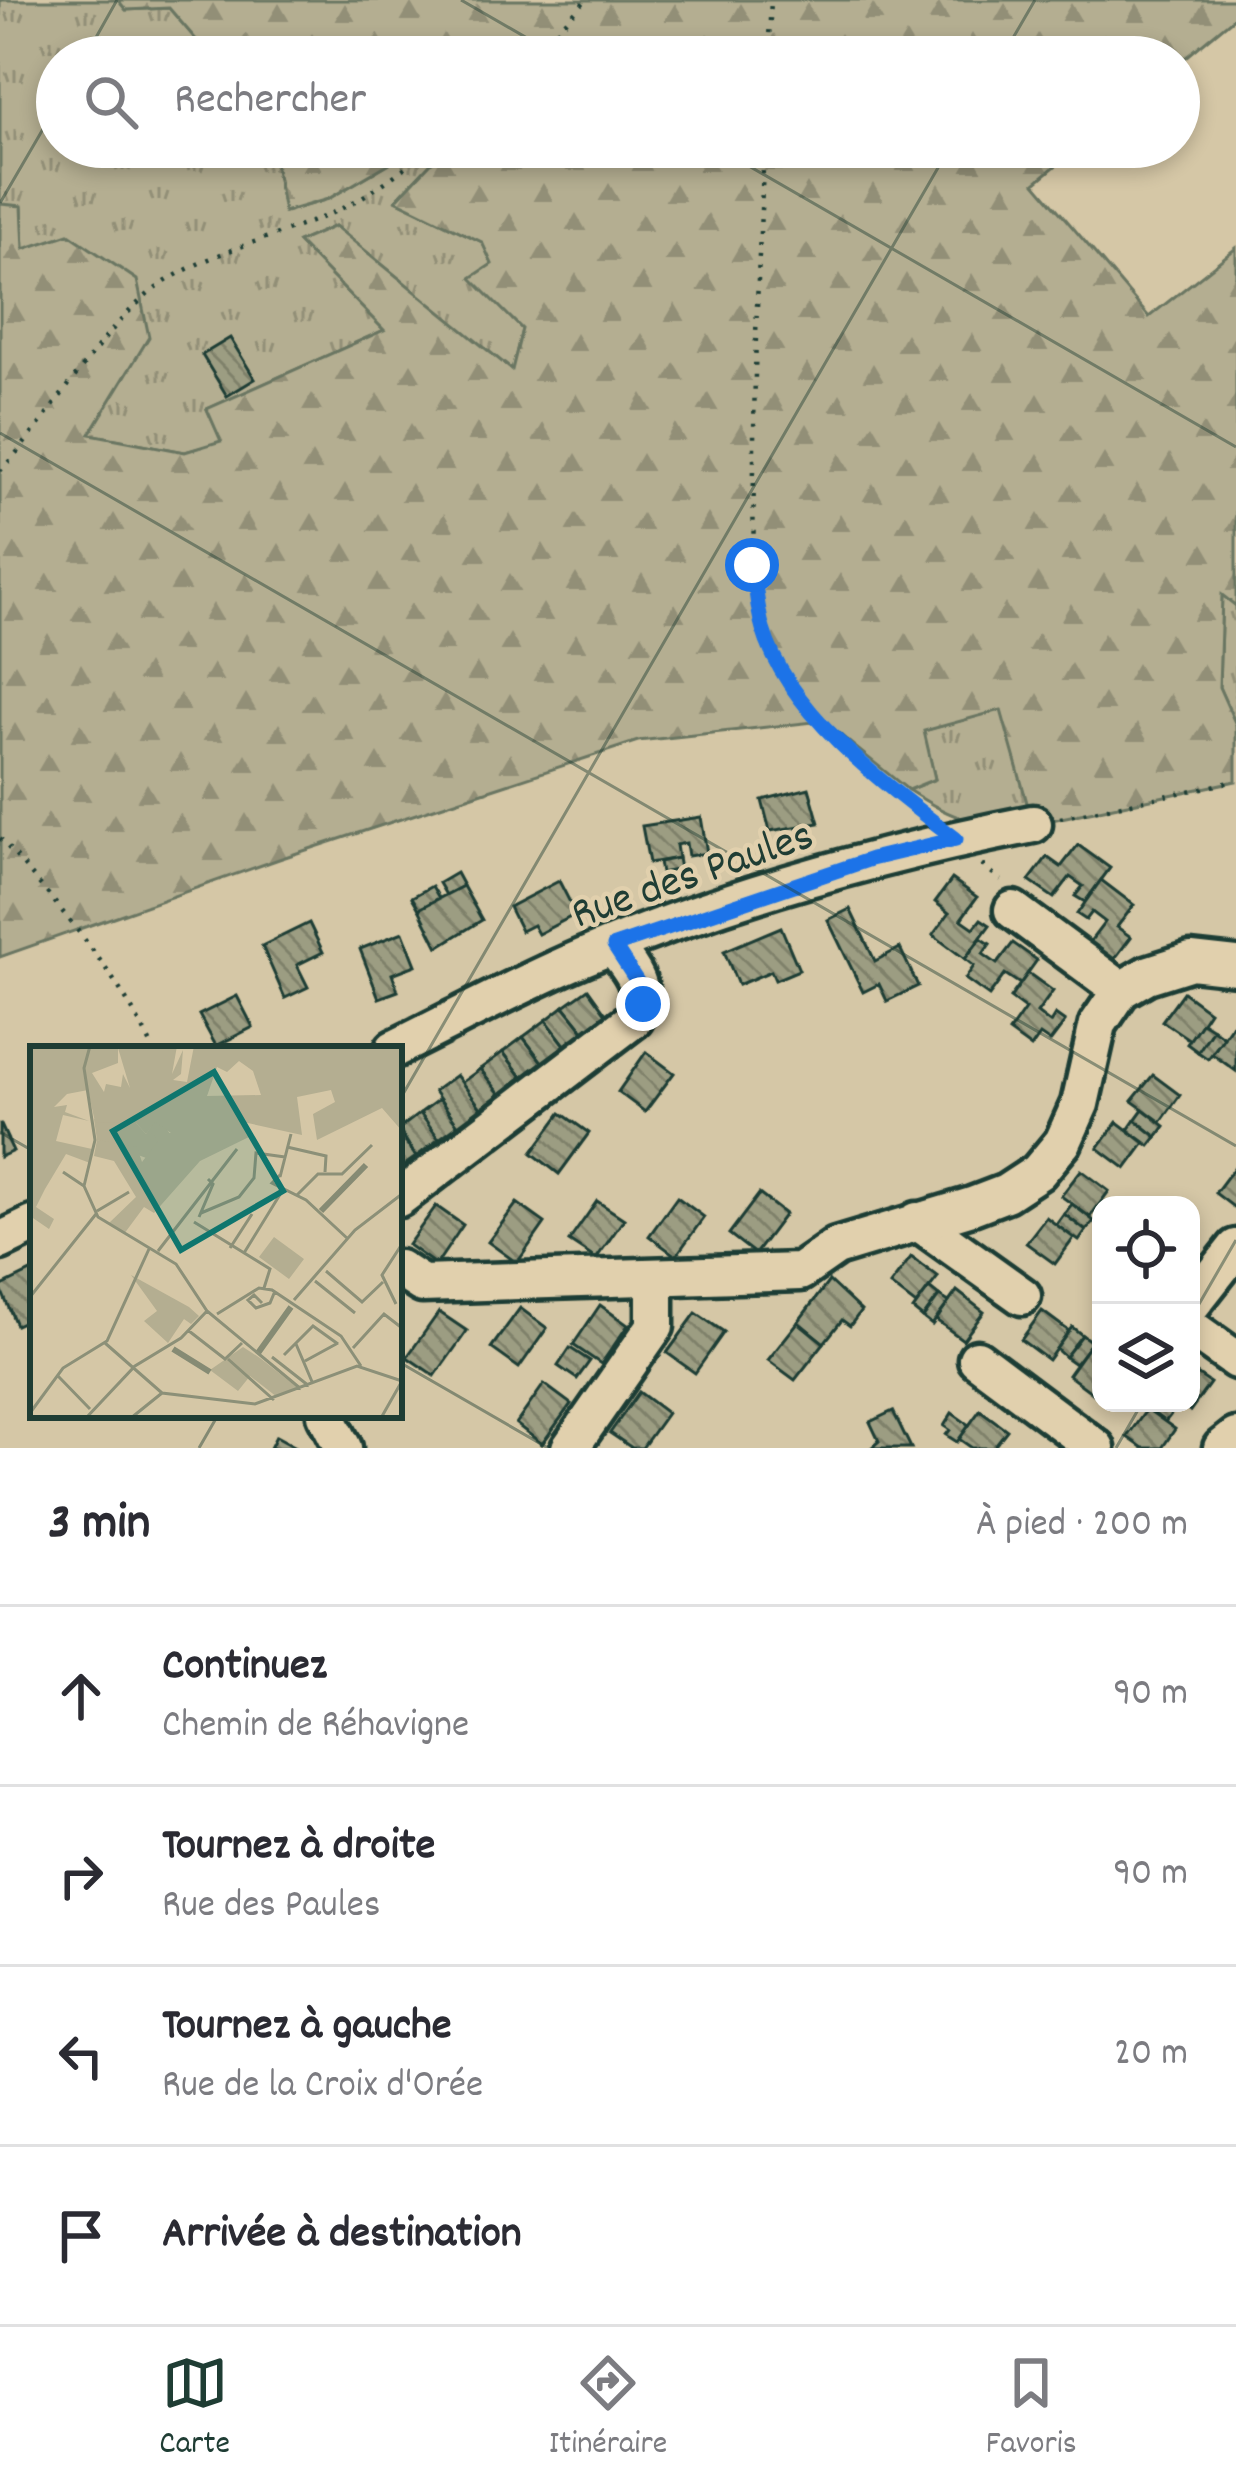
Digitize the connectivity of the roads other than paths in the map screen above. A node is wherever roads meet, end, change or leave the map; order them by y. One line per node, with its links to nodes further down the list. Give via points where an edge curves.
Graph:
1 (1033, 824): 3 (street, Rue des Paules, via 871,859)
2 (1013, 910): 5 (street)
3 (614, 946): 6 (street, Rue des Paules); 7 (street, via 640,986 643,1004 634,1019)
4 (1236, 966): 5 (street, via 1191,961)
5 (1121, 990): 8 (street, via 1098,1024 1063,1142 1038,1172 1006,1193)
6 (400, 1046)
7 (402, 1196)
8 (916, 1221): 13 (street, via 836,1247 800,1272); 14 (street)
9 (30, 1226): 10 (street)
10 (0, 1241)
11 (1236, 1248): 15 (street)
12 (402, 1271): 13 (street, via 422,1284)
13 (655, 1279): 22 (street, via 655,1326)
14 (1022, 1296)
15 (1192, 1304)
16 (1200, 1334): 18 (street)
17 (977, 1360): 23 (street)
18 (1236, 1360)
19 (328, 1418): 21 (street)
20 (1236, 1437): 24 (street)
21 (343, 1448)
22 (570, 1448)
23 (1096, 1448)
24 (1222, 1448)

